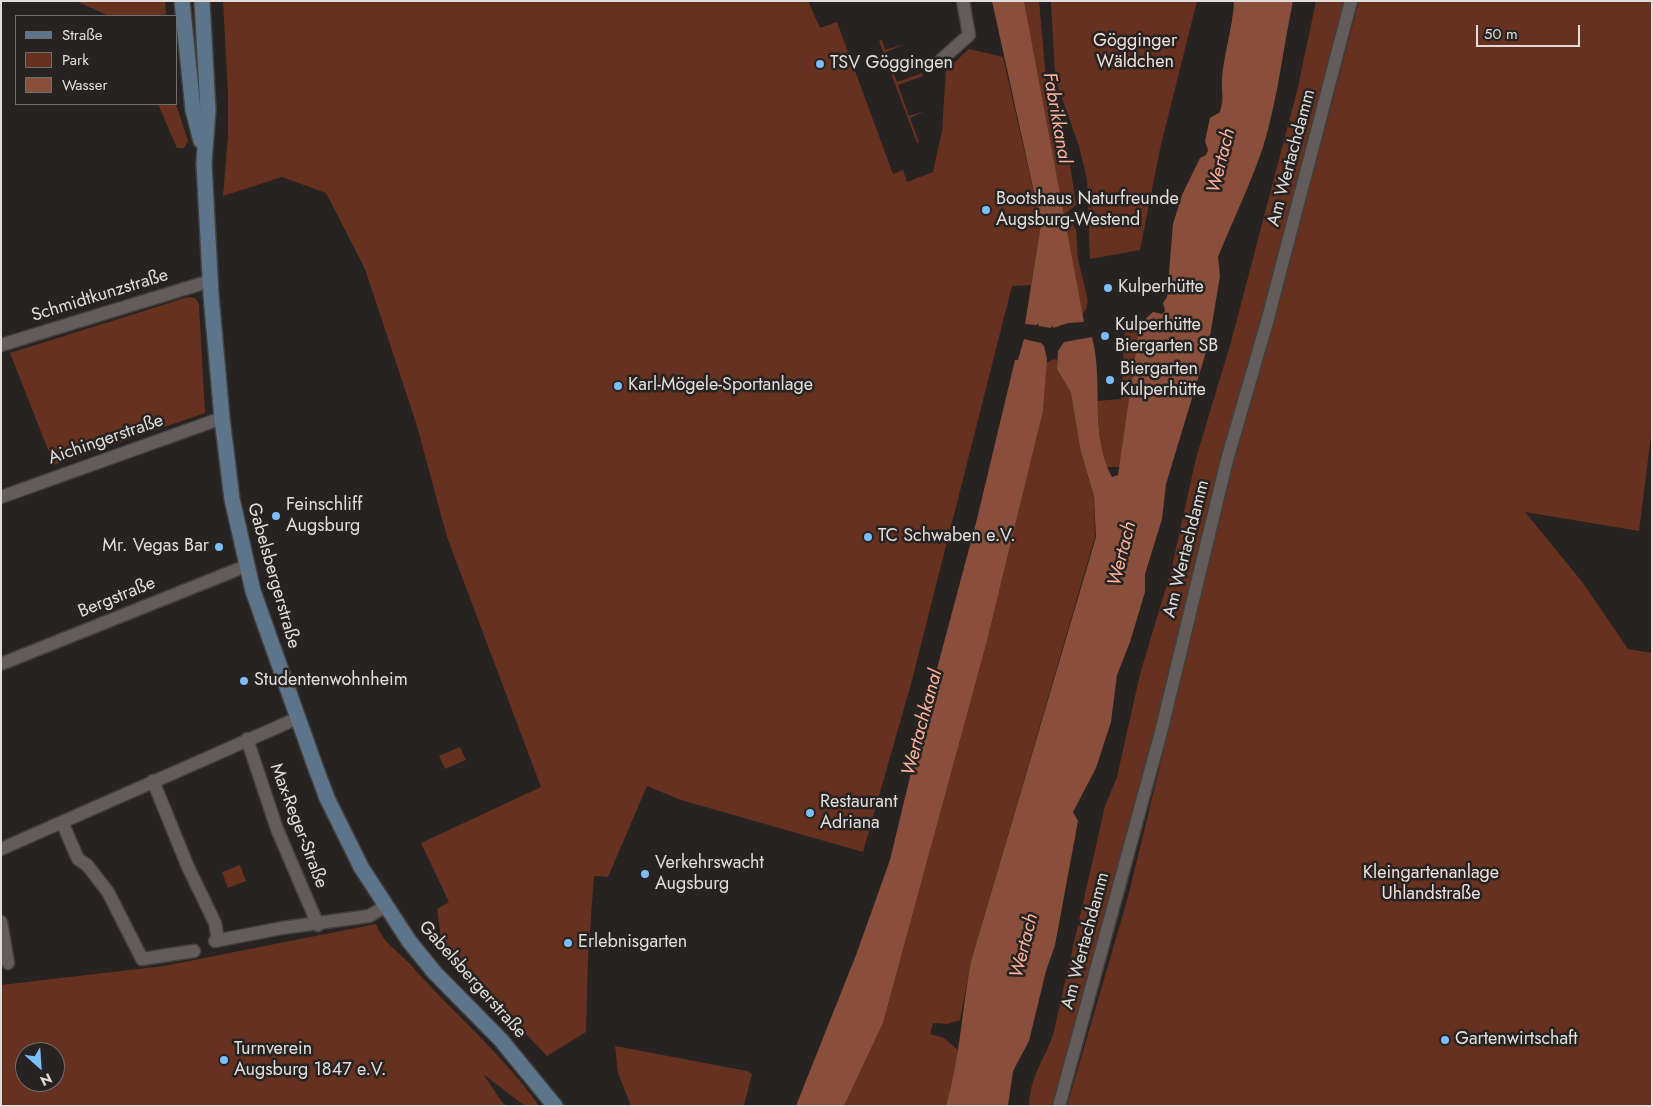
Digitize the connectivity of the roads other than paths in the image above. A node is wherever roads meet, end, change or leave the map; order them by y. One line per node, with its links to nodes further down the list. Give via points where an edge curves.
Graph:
1 (182, 1): 6 (street, Gabelsbergerstraße, via 193,110)
2 (202, 1): 6 (street, Gabelsbergerstraße, via 208,110)
3 (963, 1): 5 (street, via 970,35)
4 (1351, 1): 24 (street, Am Wertachdamm, via 1270,312 1227,460 1161,732)
5 (942, 59)
6 (204, 152): 7 (street, Gabelsbergerstraße)
7 (210, 281): 8 (street, Schmidtkunzstraße); 9 (street, Gabelsbergerstraße)
8 (1, 346)
9 (222, 418): 10 (street, Aichingerstraße); 11 (street, Gabelsbergerstraße, via 232,499)
10 (1, 497)
11 (246, 566): 12 (street, Bergstraße); 13 (street, Gabelsbergerstraße, via 272,650)
12 (1, 664)
13 (298, 718): 14 (street); 18 (street, Gabelsbergerstraße, via 331,807 358,862)
14 (247, 739): 15 (street); 20 (street, Max-Reger-Straße, via 277,829)
15 (152, 781): 16 (street); 20 (street, via 215,923 217,941 282,928)
16 (62, 822): 17 (street); 21 (street, via 78,859 87,865 108,892 142,959)
17 (1, 849)
18 (386, 906): 20 (street, via 369,916); 23 (street, Gabelsbergerstraße, via 435,973 501,1040)
19 (1, 922): 22 (street)
20 (318, 925)
21 (194, 951)
22 (8, 962)
23 (555, 1106)
24 (1059, 1106)

